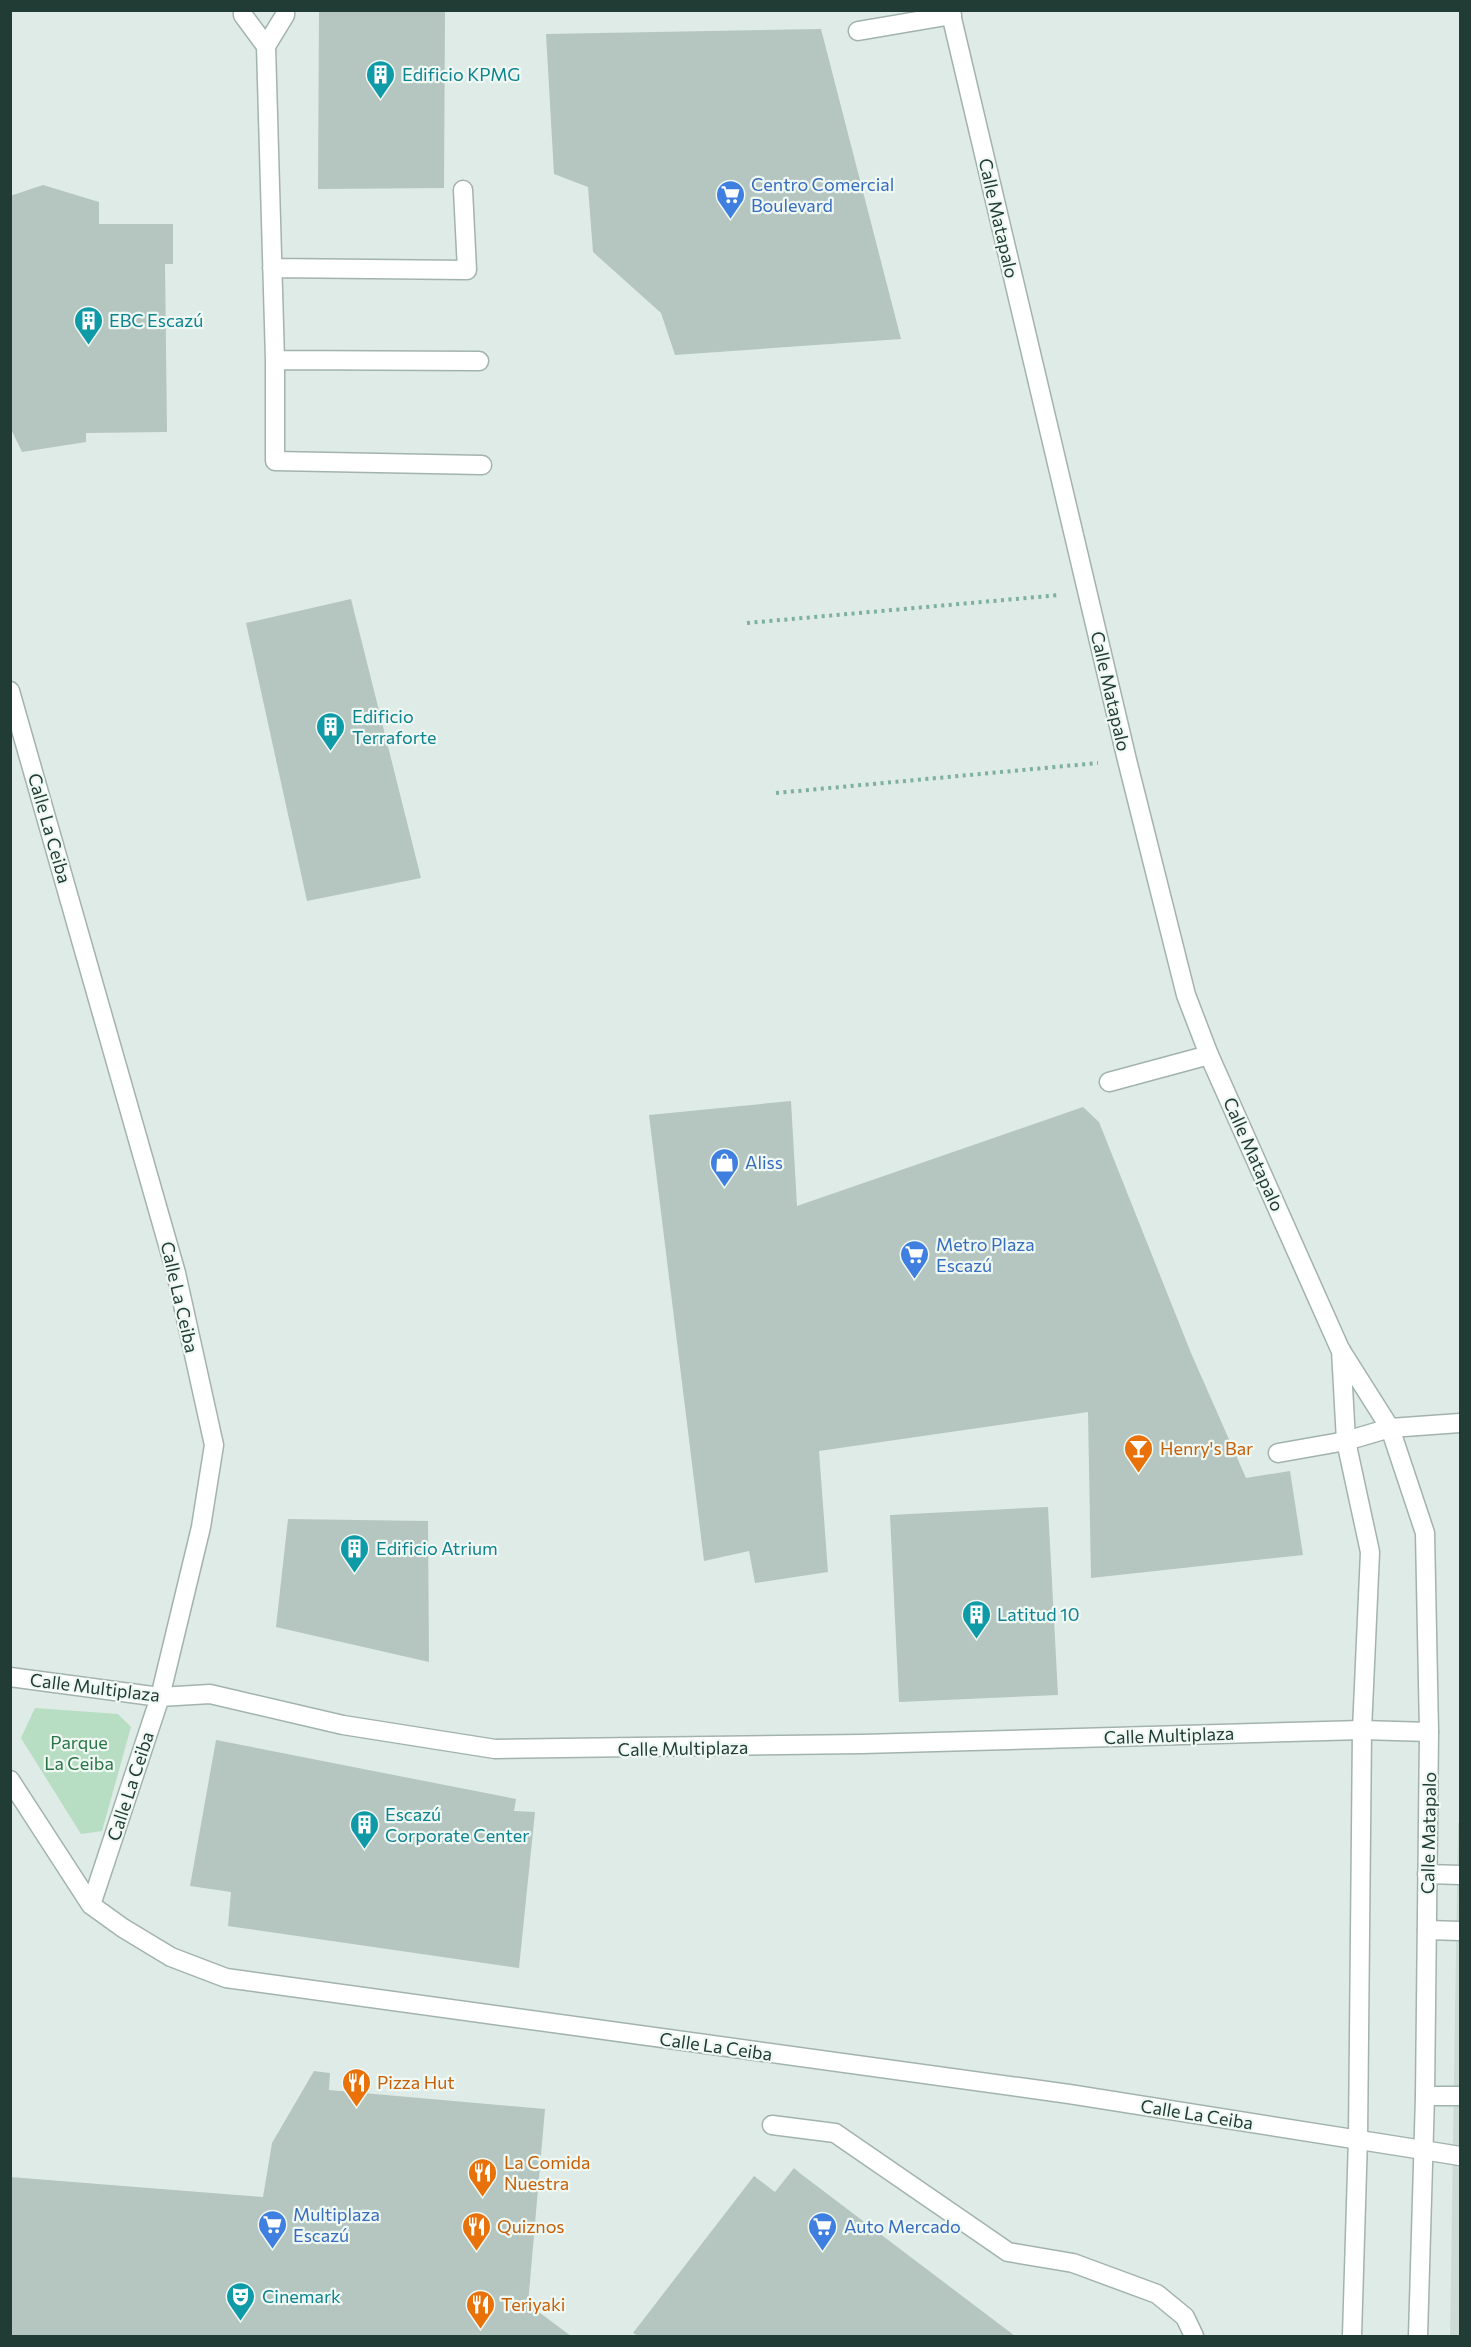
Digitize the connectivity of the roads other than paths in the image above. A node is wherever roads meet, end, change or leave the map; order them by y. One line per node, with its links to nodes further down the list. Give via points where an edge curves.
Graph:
1 (243, 10): 5 (street)
2 (285, 10): 5 (street)
3 (951, 13): 4 (street); 12 (street, Calle Matapalo, via 1127,760 1186,995)
4 (858, 31)
5 (266, 46): 7 (street)
6 (463, 190): 7 (street, via 466,270)
7 (272, 268): 8 (street)
8 (275, 360): 9 (street); 10 (street, via 275,461)
9 (479, 361)
10 (482, 465)
11 (10, 691): 20 (street, Calle La Ceiba, via 176,1273 214,1445 201,1527)
12 (1209, 1055): 13 (street); 14 (street, Calle Matapalo)
13 (1109, 1082)
14 (1340, 1349): 16 (street, Calle Matapalo); 17 (street, Calle Matapalo)
15 (1461, 1423): 16 (street)
16 (1390, 1428): 17 (street); 22 (street, Calle Matapalo, via 1425,1533)
17 (1346, 1441): 18 (street); 21 (street, Calle Matapalo, via 1370,1552)
18 (1278, 1453)
19 (10, 1677): 20 (street, Calle Multiplaza)
20 (160, 1697): 21 (street, Calle Multiplaza, via 210,1694 343,1725 495,1749 838,1745); 26 (street, Calle La Ceiba)
21 (1362, 1730): 22 (street, Calle Multiplaza); 32 (street, Calle Matapalo)
22 (1429, 1732): 24 (street, Calle Matapalo)
23 (10, 1780): 26 (street, Calle La Ceiba)
24 (1427, 1874): 25 (street); 27 (street, Calle Matapalo)
25 (1461, 1875)
26 (91, 1905): 32 (street, Calle La Ceiba, via 171,1957 226,1978 1069,2094)
27 (1427, 1930): 28 (street); 29 (street, Calle Matapalo)
28 (1461, 1931)
29 (1425, 2096): 30 (street); 33 (street, Calle Matapalo)
30 (1461, 2096)
31 (772, 2125): 35 (street, via 835,2133 1008,2252 1073,2263 1158,2294 1185,2317)
32 (1358, 2138): 33 (street); 36 (street, Calle Matapalo)
33 (1423, 2150): 34 (street); 37 (street, Calle Matapalo)
34 (1461, 2156)
35 (1194, 2337)
36 (1353, 2337)
37 (1418, 2337)

